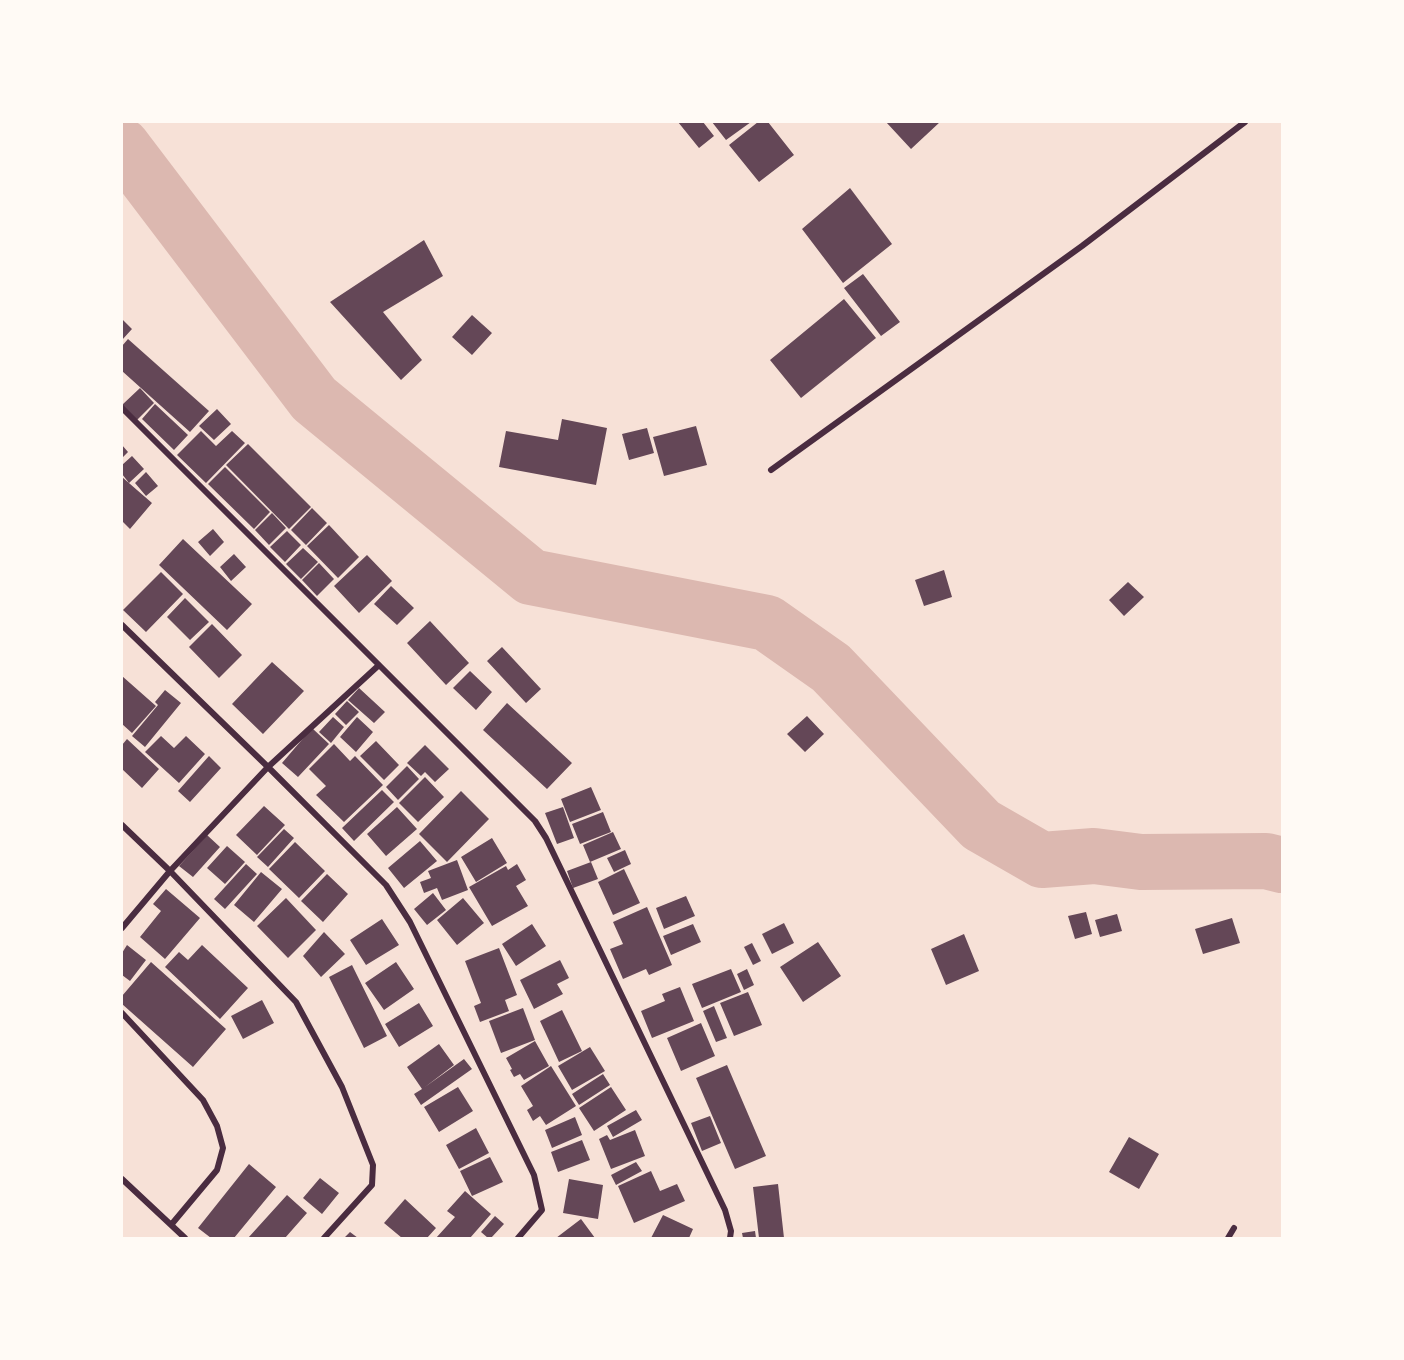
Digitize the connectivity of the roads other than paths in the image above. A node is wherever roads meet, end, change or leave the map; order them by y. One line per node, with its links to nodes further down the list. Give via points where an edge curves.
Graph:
1 (1245, 122): 3 (street, via 1082,246)
2 (122, 408): 5 (street)
3 (771, 470)
4 (122, 625): 6 (street)
5 (379, 665): 6 (street); 17 (street, via 520,805 546,838 725,1210)
6 (268, 767): 8 (street); 16 (street, via 386,885 410,922 534,1175 542,1210)
7 (122, 825): 8 (street)
8 (170, 871): 9 (street); 15 (street, via 296,1002 342,1087 373,1165 372,1185)
9 (122, 928)
10 (122, 1013): 12 (street, via 203,1100 223,1148 217,1170)
11 (122, 1179): 12 (street)
12 (171, 1225): 14 (street)
13 (1234, 1228): 18 (street)
14 (185, 1239)
15 (324, 1239)
16 (519, 1239)
17 (730, 1239)
18 (1228, 1239)

